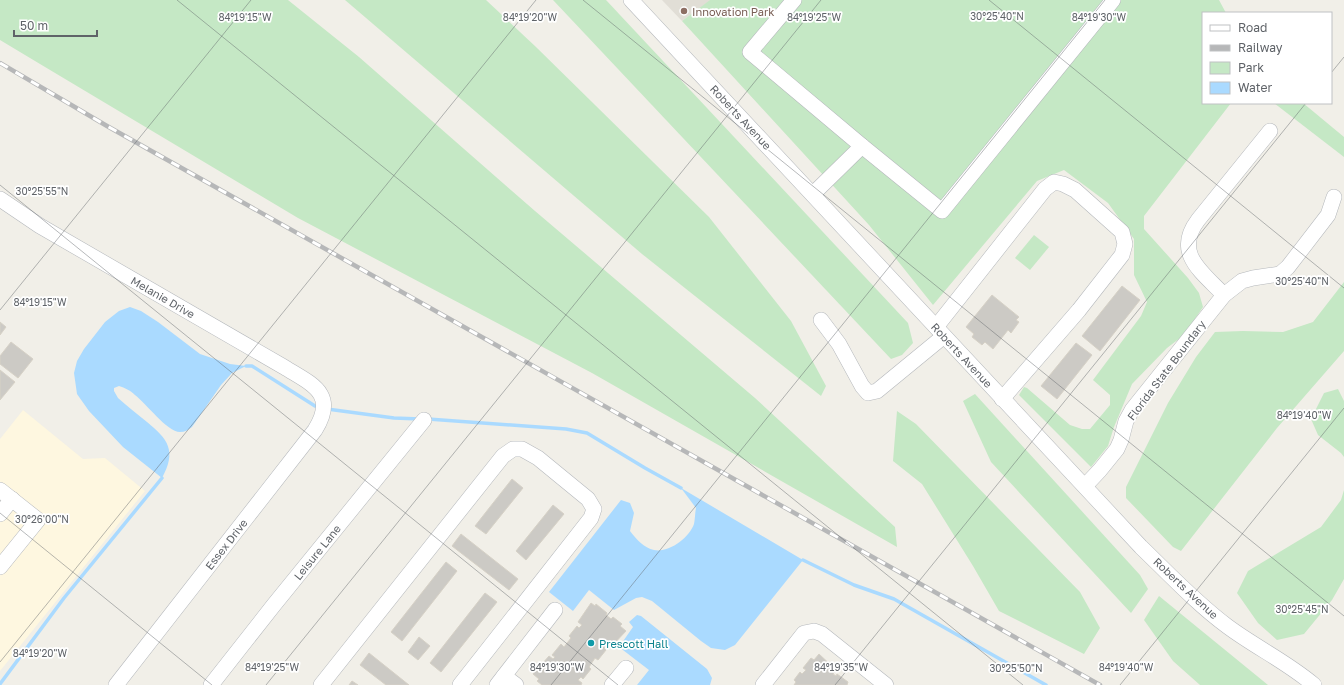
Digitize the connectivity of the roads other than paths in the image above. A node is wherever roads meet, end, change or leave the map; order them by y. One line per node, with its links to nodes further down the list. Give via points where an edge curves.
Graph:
1 (631, 0): 6 (street, Roberts Avenue)
2 (794, 0): 5 (street, via 750,52)
3 (1113, 0): 5 (street, via 942,211)
4 (1270, 131): 9 (street, via 1198,220 1188,238 1188,248 1196,266)
5 (862, 146): 6 (street)
6 (813, 194): 11 (street, Roberts Avenue)
7 (1334, 197): 9 (street, Florida State Boundary, via 1328,215 1284,271 1242,282)
8 (0, 199): 13 (street, Melanie Drive, via 40,226 284,367 318,390)
9 (1224, 295): 15 (street, Florida State Boundary, via 1132,410 1117,449)
10 (821, 320): 11 (street, via 839,344 868,393 877,391)
11 (940, 331): 12 (street, Roberts Avenue); 12 (street, via 1045,188 1054,182 1075,190 1122,232 1125,244 1122,255 1079,310)
12 (1002, 399): 15 (street, Roberts Avenue)
13 (323, 404): 23 (street, Essex Drive, via 320,423 315,430)
14 (424, 420): 24 (street, Leisure Lane)
15 (1085, 486): 30 (street, Roberts Avenue, via 1141,546 1226,626)
16 (0, 490): 17 (street)
17 (12, 499): 18 (street); 19 (street, via 38,520)
18 (0, 514)
19 (0, 567)
20 (555, 610): 22 (street)
21 (626, 668): 27 (street)
22 (505, 682)
23 (116, 685)
24 (211, 685)
25 (321, 685): 26 (street, via 503,456 513,449 522,449 538,458 588,499 594,509 591,518)
26 (460, 685)
27 (612, 685)
28 (763, 685): 29 (street, via 804,633 814,630)
29 (886, 685)
30 (1314, 685)

